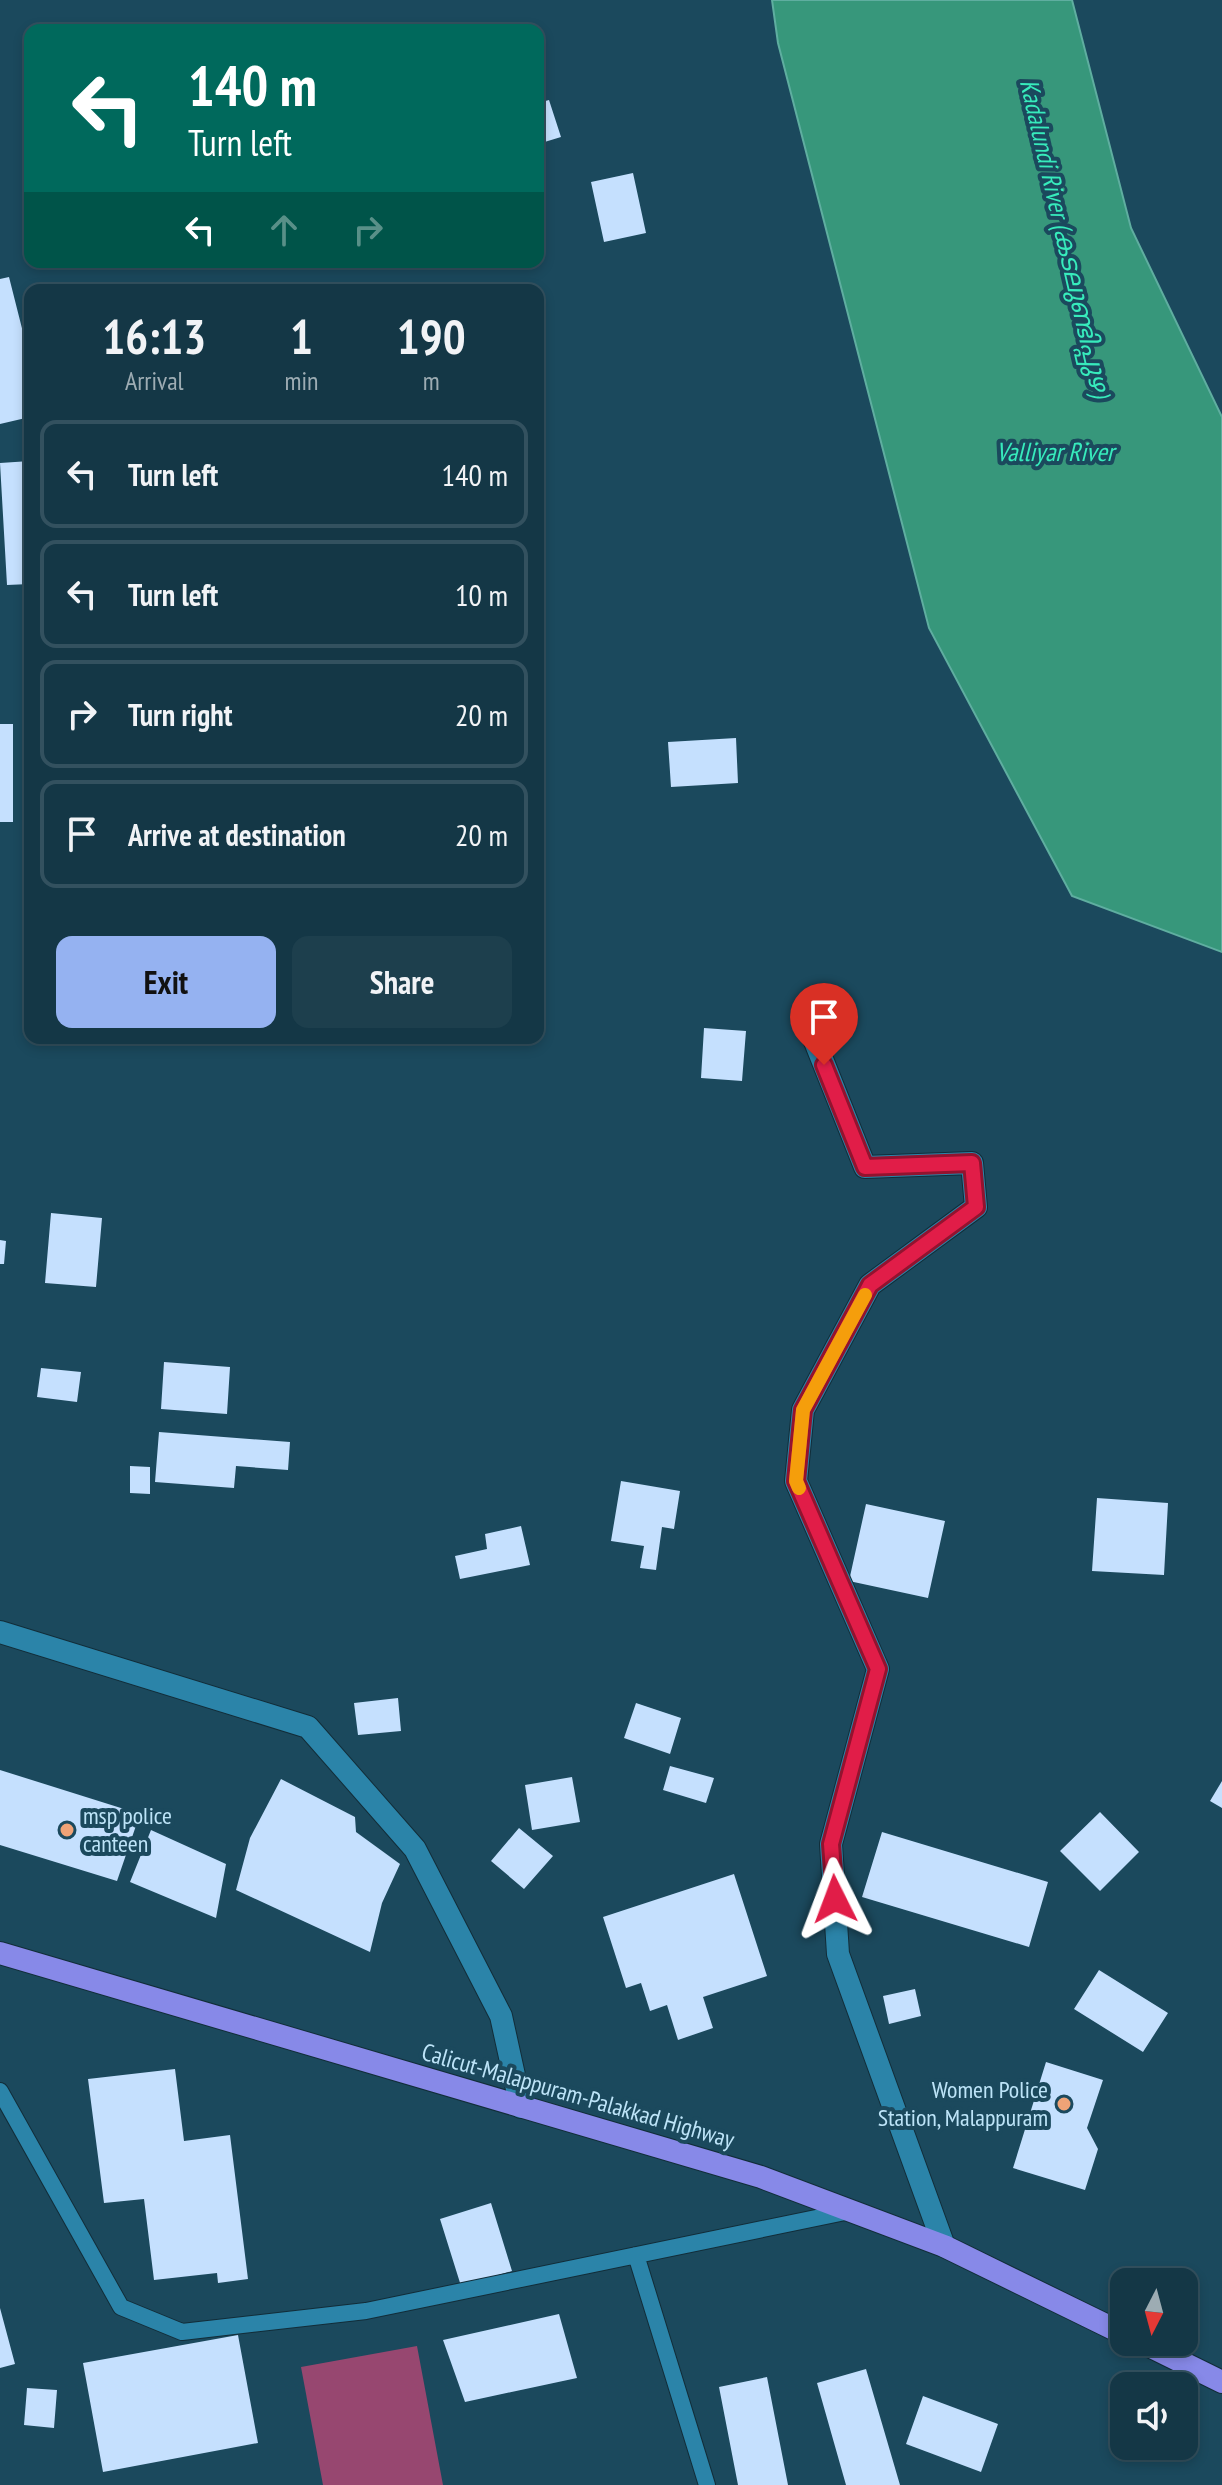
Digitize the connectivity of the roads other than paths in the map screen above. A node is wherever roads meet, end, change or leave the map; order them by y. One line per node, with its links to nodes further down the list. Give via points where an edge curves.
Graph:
1 (814, 1039): 7 (street, via 865,1167 972,1163 976,1207 870,1285 803,1410 796,1481 878,1669 831,1844 838,1954)
2 (0, 1632): 5 (street, via 308,1727 415,1849 501,2016)
3 (0, 1953): 5 (highway, Calicut-Malappuram-Palakkad Highway)
4 (0, 2091): 8 (lane, via 121,2307 182,2332 366,2311)
5 (521, 2107): 6 (highway, Calicut-Malappuram-Palakkad Highway, via 761,2177)
6 (852, 2211): 7 (highway, Calicut-Malappuram-Palakkad Highway); 8 (lane)
7 (944, 2246): 9 (highway, Calicut-Malappuram-Palakkad Highway)
8 (636, 2255): 12 (lane)
9 (1110, 2327)
10 (1169, 2356): 11 (highway)
11 (1222, 2382)
12 (707, 2485)

